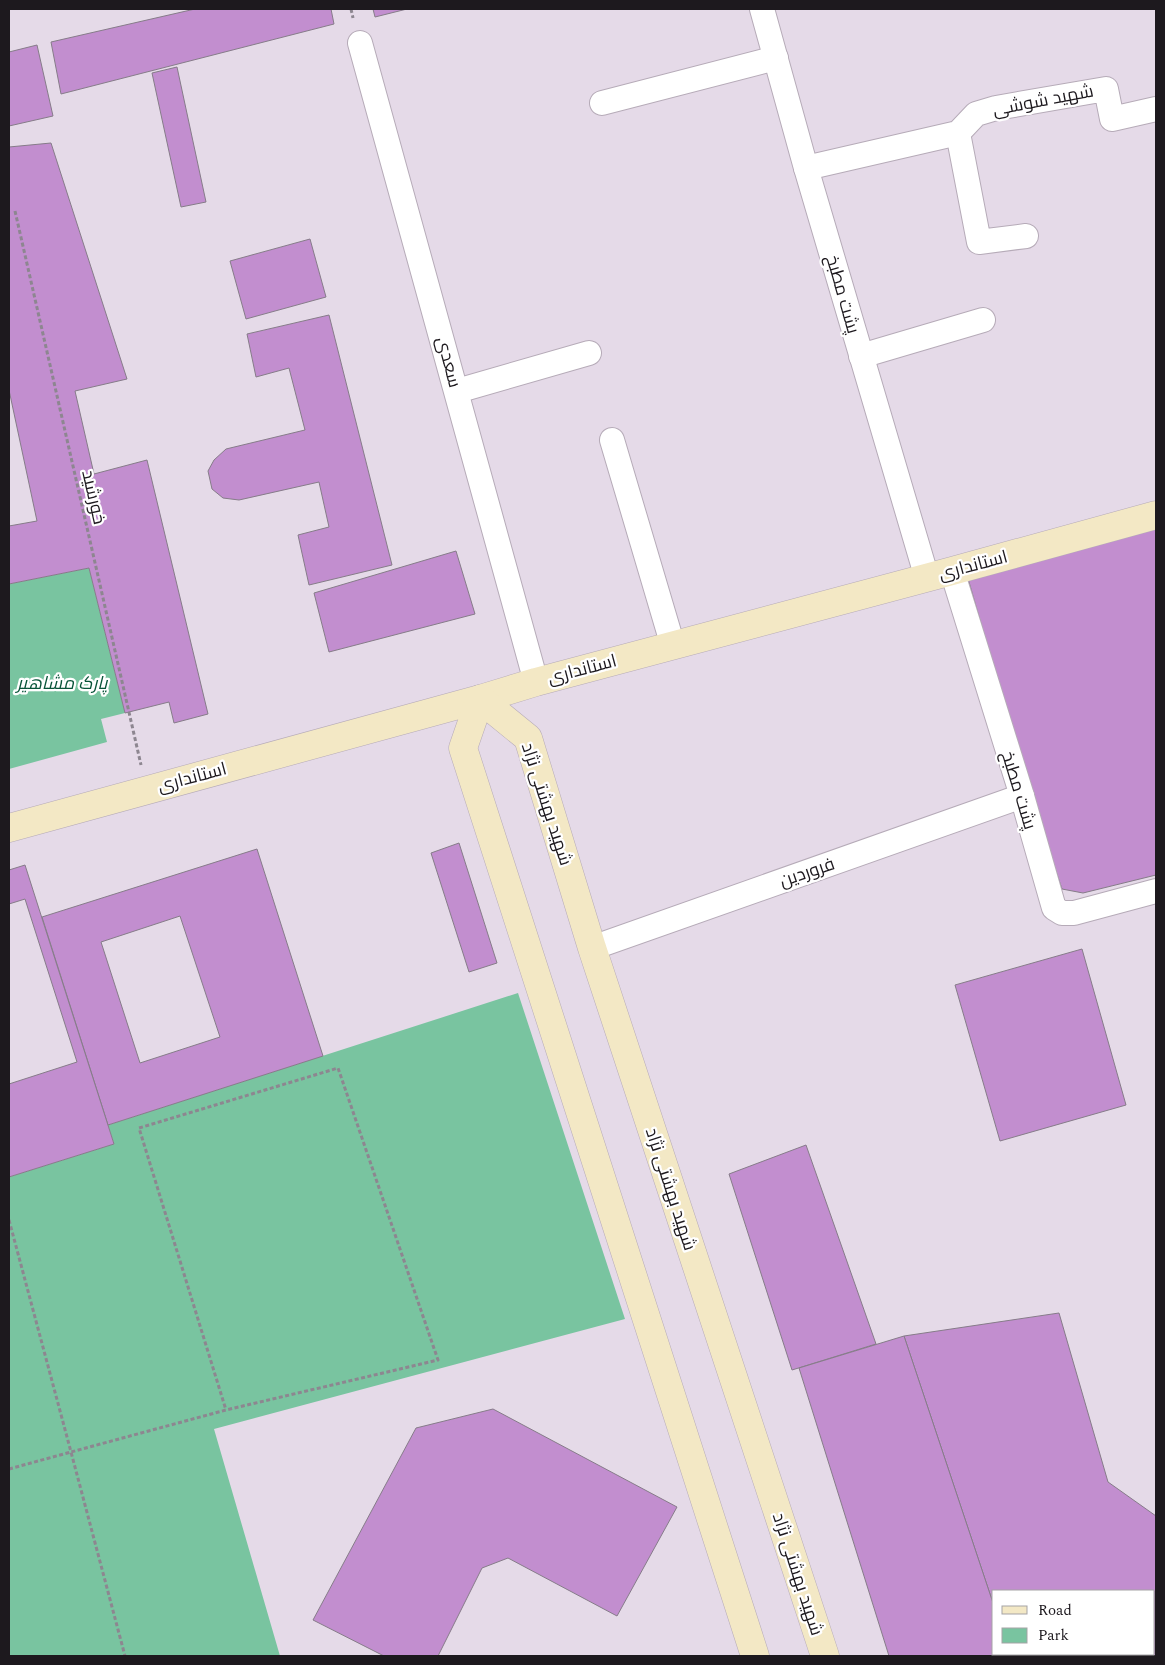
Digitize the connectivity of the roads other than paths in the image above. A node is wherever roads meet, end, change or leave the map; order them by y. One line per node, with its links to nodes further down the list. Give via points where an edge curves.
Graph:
1 (762, 9): 3 (street, پشت مطبخ)
2 (360, 43): 12 (street, سعدی)
3 (776, 58): 4 (street); 7 (street, پشت مطبخ)
4 (602, 103)
5 (1156, 109): 6 (street, شهید شوشی, via 1112,119 1106,89 996,108 976,114)
6 (958, 133): 7 (street); 8 (street, via 979,242)
7 (806, 168): 11 (street, پشت مطبخ)
8 (1026, 236)
9 (983, 320): 11 (street)
10 (589, 353): 12 (street)
11 (861, 356): 15 (street, پشت مطبخ)
12 (457, 391): 17 (street, سعدی)
13 (612, 440): 16 (street)
14 (1156, 514): 15 (main road, استانداری)
15 (940, 574): 16 (main road, استانداری); 19 (street, پشت مطبخ)
16 (673, 646): 17 (main road, استانداری)
17 (536, 682): 18 (main road, استانداری)
18 (480, 699): 20 (main road, استانداری); 22 (main road, شهید بهشتی نژاد, via 528,738); 23 (main road, via 463,748)
19 (1022, 796): 21 (street, پشت مطبخ, via 1054,908 1062,913 1074,913); 22 (street, فروردین)
20 (9, 828)
21 (1156, 891)
22 (592, 948): 24 (main road, شهید بهشتی نژاد)
23 (755, 1656)
24 (825, 1656)

